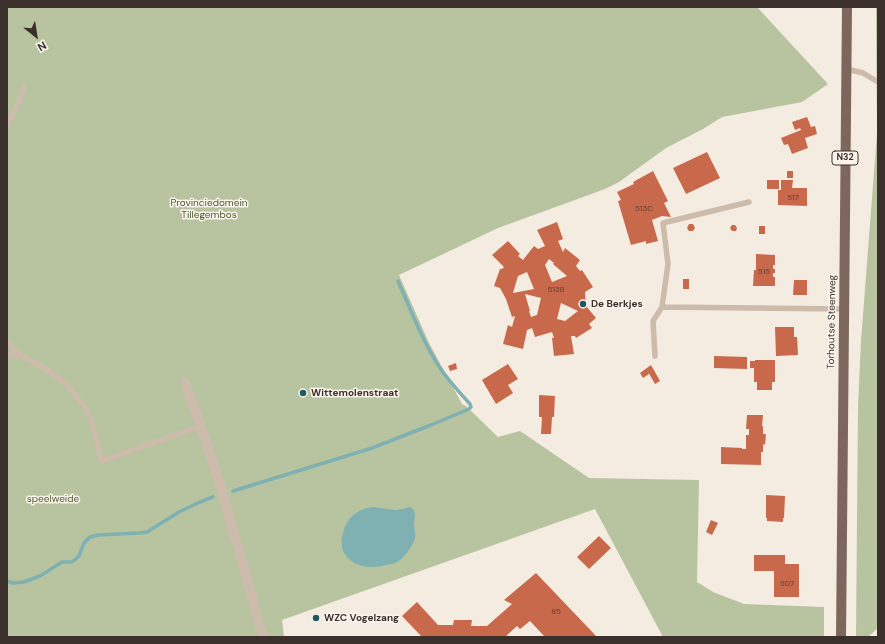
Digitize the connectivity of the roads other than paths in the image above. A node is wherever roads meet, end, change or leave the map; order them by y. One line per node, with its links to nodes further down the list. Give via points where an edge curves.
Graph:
1 (847, 7): 2 (main road, Torhoutse Steenweg / N32)
2 (847, 69): 3 (lane, via 863,73); 8 (main road, Torhoutse Steenweg / N32)
3 (878, 82)
4 (24, 87): 5 (lane)
5 (7, 126)
6 (749, 202): 7 (lane, via 663,223 668,264)
7 (662, 307): 8 (lane); 12 (lane, via 653,321)
8 (844, 309): 16 (main road, Torhoutse Steenweg / N32)
9 (7, 342): 11 (lane)
10 (7, 355): 11 (lane)
11 (21, 356): 14 (lane, via 48,370 68,386 85,407 92,422 102,461)
12 (655, 356)
13 (184, 383): 14 (street)
14 (201, 426): 15 (street)
15 (263, 637)
16 (841, 637)

